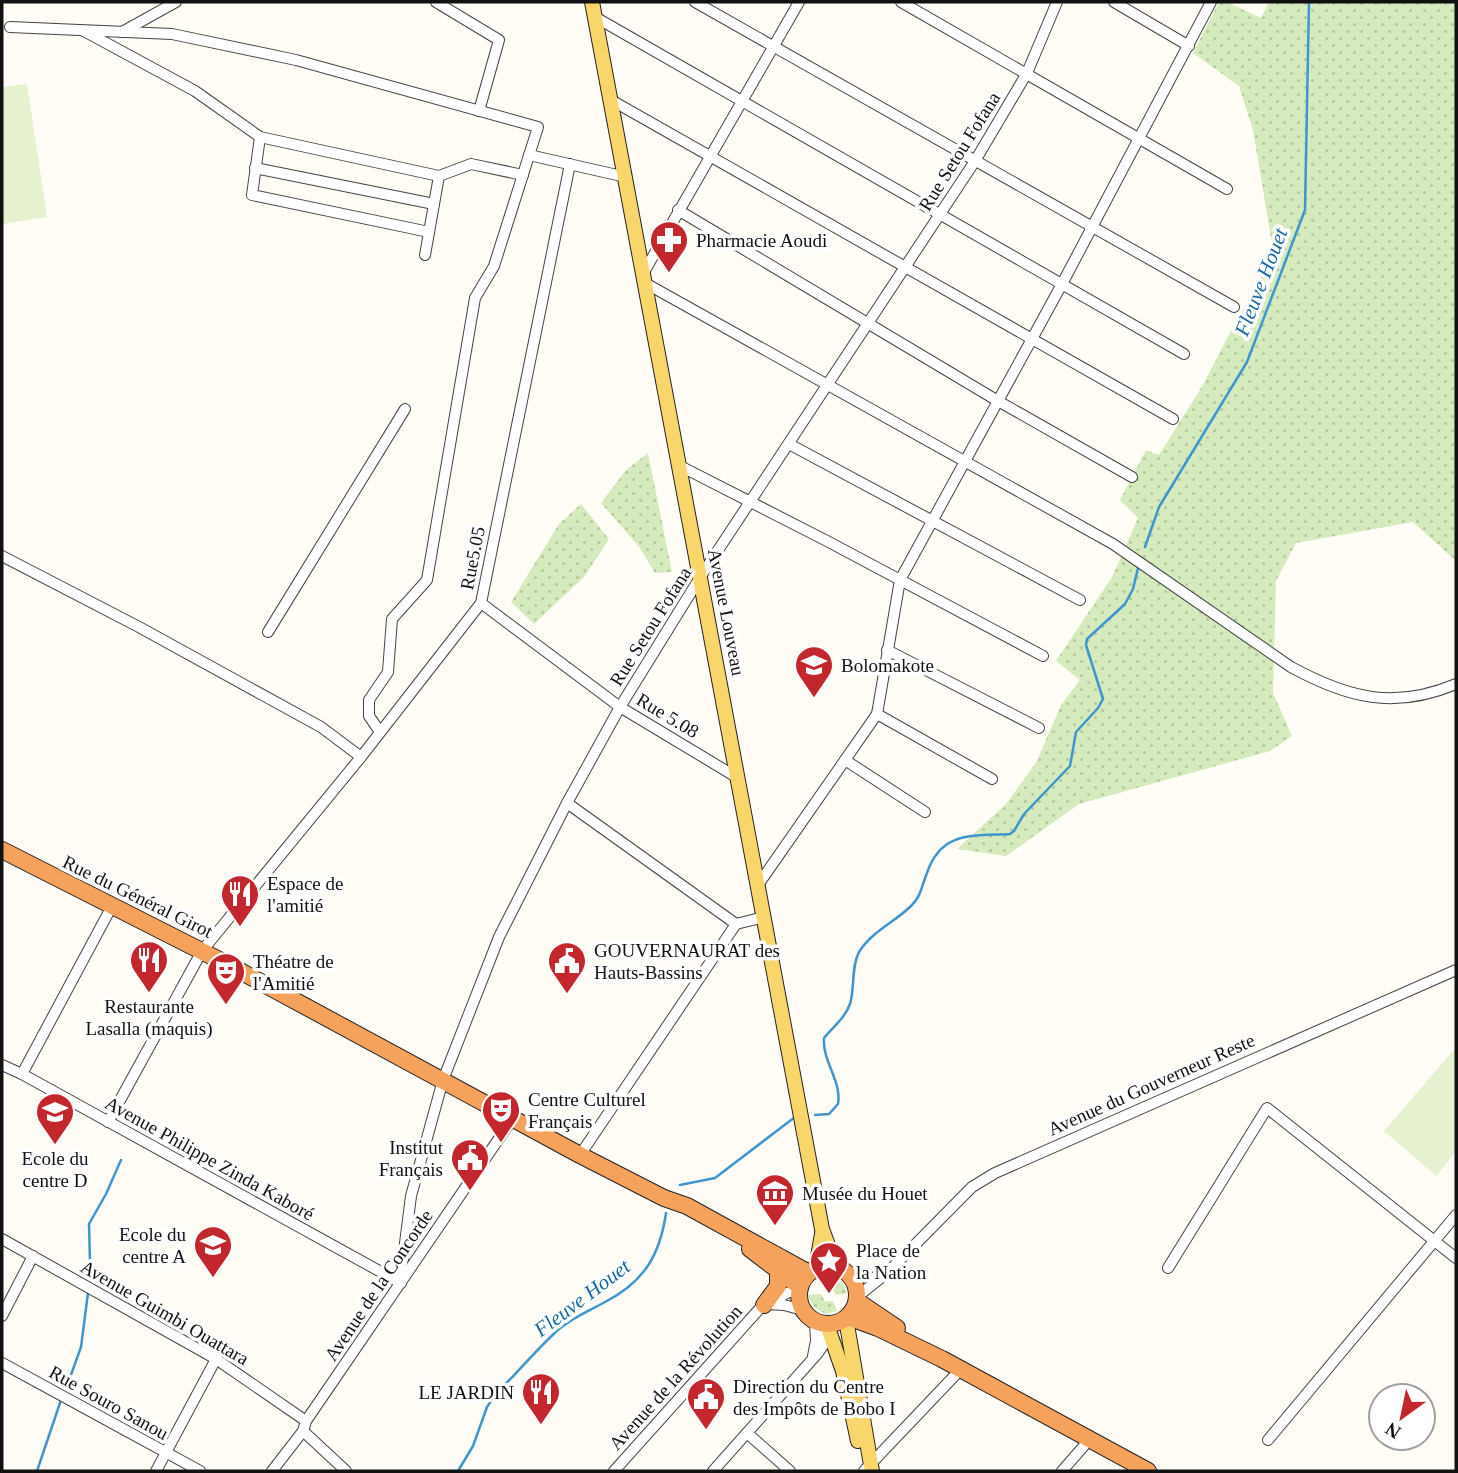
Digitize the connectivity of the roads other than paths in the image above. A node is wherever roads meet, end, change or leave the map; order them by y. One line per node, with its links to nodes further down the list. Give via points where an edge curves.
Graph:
1 (176, 2): 13 (street)
2 (436, 2): 19 (street, via 499,40)
3 (592, 2): 10 (main road, Avenue Louveau)
4 (695, 2): 14 (street)
5 (799, 2): 14 (street)
6 (901, 2): 16 (street)
7 (1057, 2): 16 (street, Rue Setou Fofana)
8 (1114, 2): 15 (street)
9 (1212, 2): 15 (street)
10 (595, 17): 17 (main road, Avenue Louveau); 18 (street)
11 (10, 27): 12 (street)
12 (82, 30): 13 (street); 20 (street, via 195,91)
13 (122, 32): 19 (street, via 172,34 296,60)
14 (773, 46): 18 (street); 24 (street)
15 (1189, 46): 21 (street)
16 (1027, 73): 21 (street); 24 (street, Rue Setou Fofana)
17 (611, 100): 23 (street); 29 (main road, Avenue Louveau)
18 (742, 101): 23 (street); 33 (street)
19 (479, 111): 22 (street, via 538,127)
20 (260, 137): 26 (street); 28 (street)
21 (1140, 138): 30 (street); 34 (street)
22 (529, 155): 25 (street); 27 (street)
23 (711, 157): 32 (street); 37 (street)
24 (975, 161): 33 (street, Rue Setou Fofana); 34 (street)
25 (570, 164): 29 (street); 58 (street, Rue5.05)
26 (255, 168): 31 (street); 35 (street, via 252,195)
27 (523, 175): 28 (street, via 471,164); 66 (street, via 495,266 475,298 427,580 392,619 388,672 369,701 369,716)
28 (439, 176): 31 (street)
29 (626, 177): 38 (main road, Avenue Louveau)
30 (1227, 189)
31 (434, 204): 35 (street)
32 (678, 210): 38 (street); 41 (street)
33 (940, 214): 37 (street, Rue Setou Fofana); 39 (street)
34 (1092, 227): 39 (street); 40 (street)
35 (429, 232): 36 (street)
36 (425, 255)
37 (905, 267): 41 (street, Rue Setou Fofana); 42 (street)
38 (645, 278): 44 (street); 50 (main road, Avenue Louveau)
39 (1062, 284): 42 (street); 43 (street)
40 (1234, 307)
41 (868, 323): 44 (street, Rue Setou Fofana); 45 (street)
42 (1031, 339): 45 (street); 47 (street)
43 (1184, 354)
44 (827, 385): 48 (street, Rue Setou Fofana); 49 (street)
45 (998, 401): 49 (street); 51 (street)
46 (405, 409): 59 (street)
47 (1173, 419)
48 (789, 444): 52 (street, Rue Setou Fofana); 53 (street)
49 (964, 462): 53 (street); 62 (street, via 1113,544 1320,683 1376,698 1431,694)
50 (680, 466): 52 (street); 55 (main road, Avenue Louveau)
51 (1132, 477)
52 (750, 502): 55 (street, Rue Setou Fofana); 56 (street)
53 (932, 521): 56 (street); 57 (street)
54 (2, 556): 67 (street, via 321,727)
55 (701, 576): 63 (street, Rue Setou Fofana); 69 (main road, Avenue Louveau)
56 (900, 580): 60 (street); 61 (street)
57 (1080, 600)
58 (481, 603): 63 (street, Rue 5.08); 66 (street, Rue5.05)
59 (268, 632)
60 (887, 650): 64 (street); 65 (street)
61 (1043, 656)
62 (1456, 684)
63 (620, 706): 69 (street, Rue 5.08); 71 (street, Rue Setou Fofana)
64 (877, 714): 68 (street); 70 (street)
65 (1039, 728)
66 (380, 732): 67 (street, Rue5.05)
67 (360, 757): 78 (street, Rue5.05)
68 (845, 760): 72 (street); 74 (street)
69 (738, 778): 74 (main road, Avenue Louveau)
70 (992, 779)
71 (567, 803): 77 (street); 82 (street, Rue Setou Fofana, via 499,937)
72 (925, 812)
73 (2, 850): 75 (highway, Rue du Général Girot)
74 (758, 885): 76 (main road, Avenue Louveau)
75 (111, 906): 78 (highway, Rue du Général Girot); 81 (street)
76 (764, 917): 77 (street); 88 (main road, Avenue Louveau)
77 (736, 924): 85 (street)
78 (202, 951): 82 (highway, Rue du Général Girot); 84 (street, Rue5.05)
79 (1456, 970): 97 (street, Avenue du Gouverneur Reste, via 995,1172 972,1187)
80 (2, 1065): 81 (street, Avenue Philippe Zinda Kaboré)
81 (22, 1074): 84 (street, Avenue Philippe Zinda Kaboré)
82 (443, 1080): 83 (highway, Rue du Général Girot); 98 (street, Rue Setou Fofana, via 411,1196)
83 (513, 1118): 85 (highway, Rue du Général Girot); 98 (street, Avenue de la Concorde)
84 (108, 1122): 98 (street, Avenue Philippe Zinda Kaboré)
85 (580, 1155): 86 (highway, Rue du Général Girot)
86 (664, 1198): 95 (highway); 96 (highway)
87 (1456, 1215): 90 (street)
88 (822, 1229): 94 (main road, Avenue Louveau); 95 (main road, Avenue Louveau)
89 (2, 1239): 91 (street, Avenue Guimbi Ouattara)
90 (1435, 1240): 92 (street); 93 (street, via 1267,1108); 112 (street)
91 (33, 1256): 102 (street); 106 (street, Avenue Guimbi Ouattara)
92 (1456, 1258)
93 (1168, 1268)
94 (841, 1269): 95 (highway); 97 (street, via 872,1278); 100 (highway, via 854,1280)
95 (813, 1270): 99 (highway)
96 (778, 1271): 99 (highway); 101 (highway, via 778,1286)
97 (888, 1272): 100 (street, Avenue du Gouverneur Reste)
98 (399, 1282): 109 (street, Avenue de la Concorde)
99 (800, 1288): 101 (street, Avenue de la Révolution); 104 (highway, via 799,1300)
100 (858, 1299): 103 (highway); 108 (highway)
101 (763, 1306): 104 (street, Avenue de la Révolution, via 784,1305); 119 (street, Avenue de la Révolution)
102 (2, 1316)
103 (850, 1319): 104 (highway); 108 (highway); 114 (main road)
104 (819, 1324): 105 (street); 105 (street, via 818,1353); 114 (main road, via 843,1371)
105 (813, 1357): 110 (street)
106 (216, 1359): 109 (street, Avenue Guimbi Ouattara); 113 (street)
107 (2, 1363): 113 (street, Rue Souro Sanou)
108 (961, 1369): 111 (highway); 114 (street)
109 (304, 1426): 117 (street, Avenue de la Concorde); 118 (street, Avenue Guimbi Ouattara)
110 (747, 1433): 120 (street); 121 (street)
111 (1090, 1439): 122 (street); 123 (highway)
112 (1268, 1440)
113 (166, 1452): 115 (street); 116 (street, Rue Souro Sanou)
114 (867, 1469)
115 (156, 1471)
116 (200, 1471)
117 (272, 1471)
118 (346, 1471)
119 (614, 1471)
120 (713, 1471)
121 (790, 1471)
122 (1062, 1471)
123 (1148, 1471)

